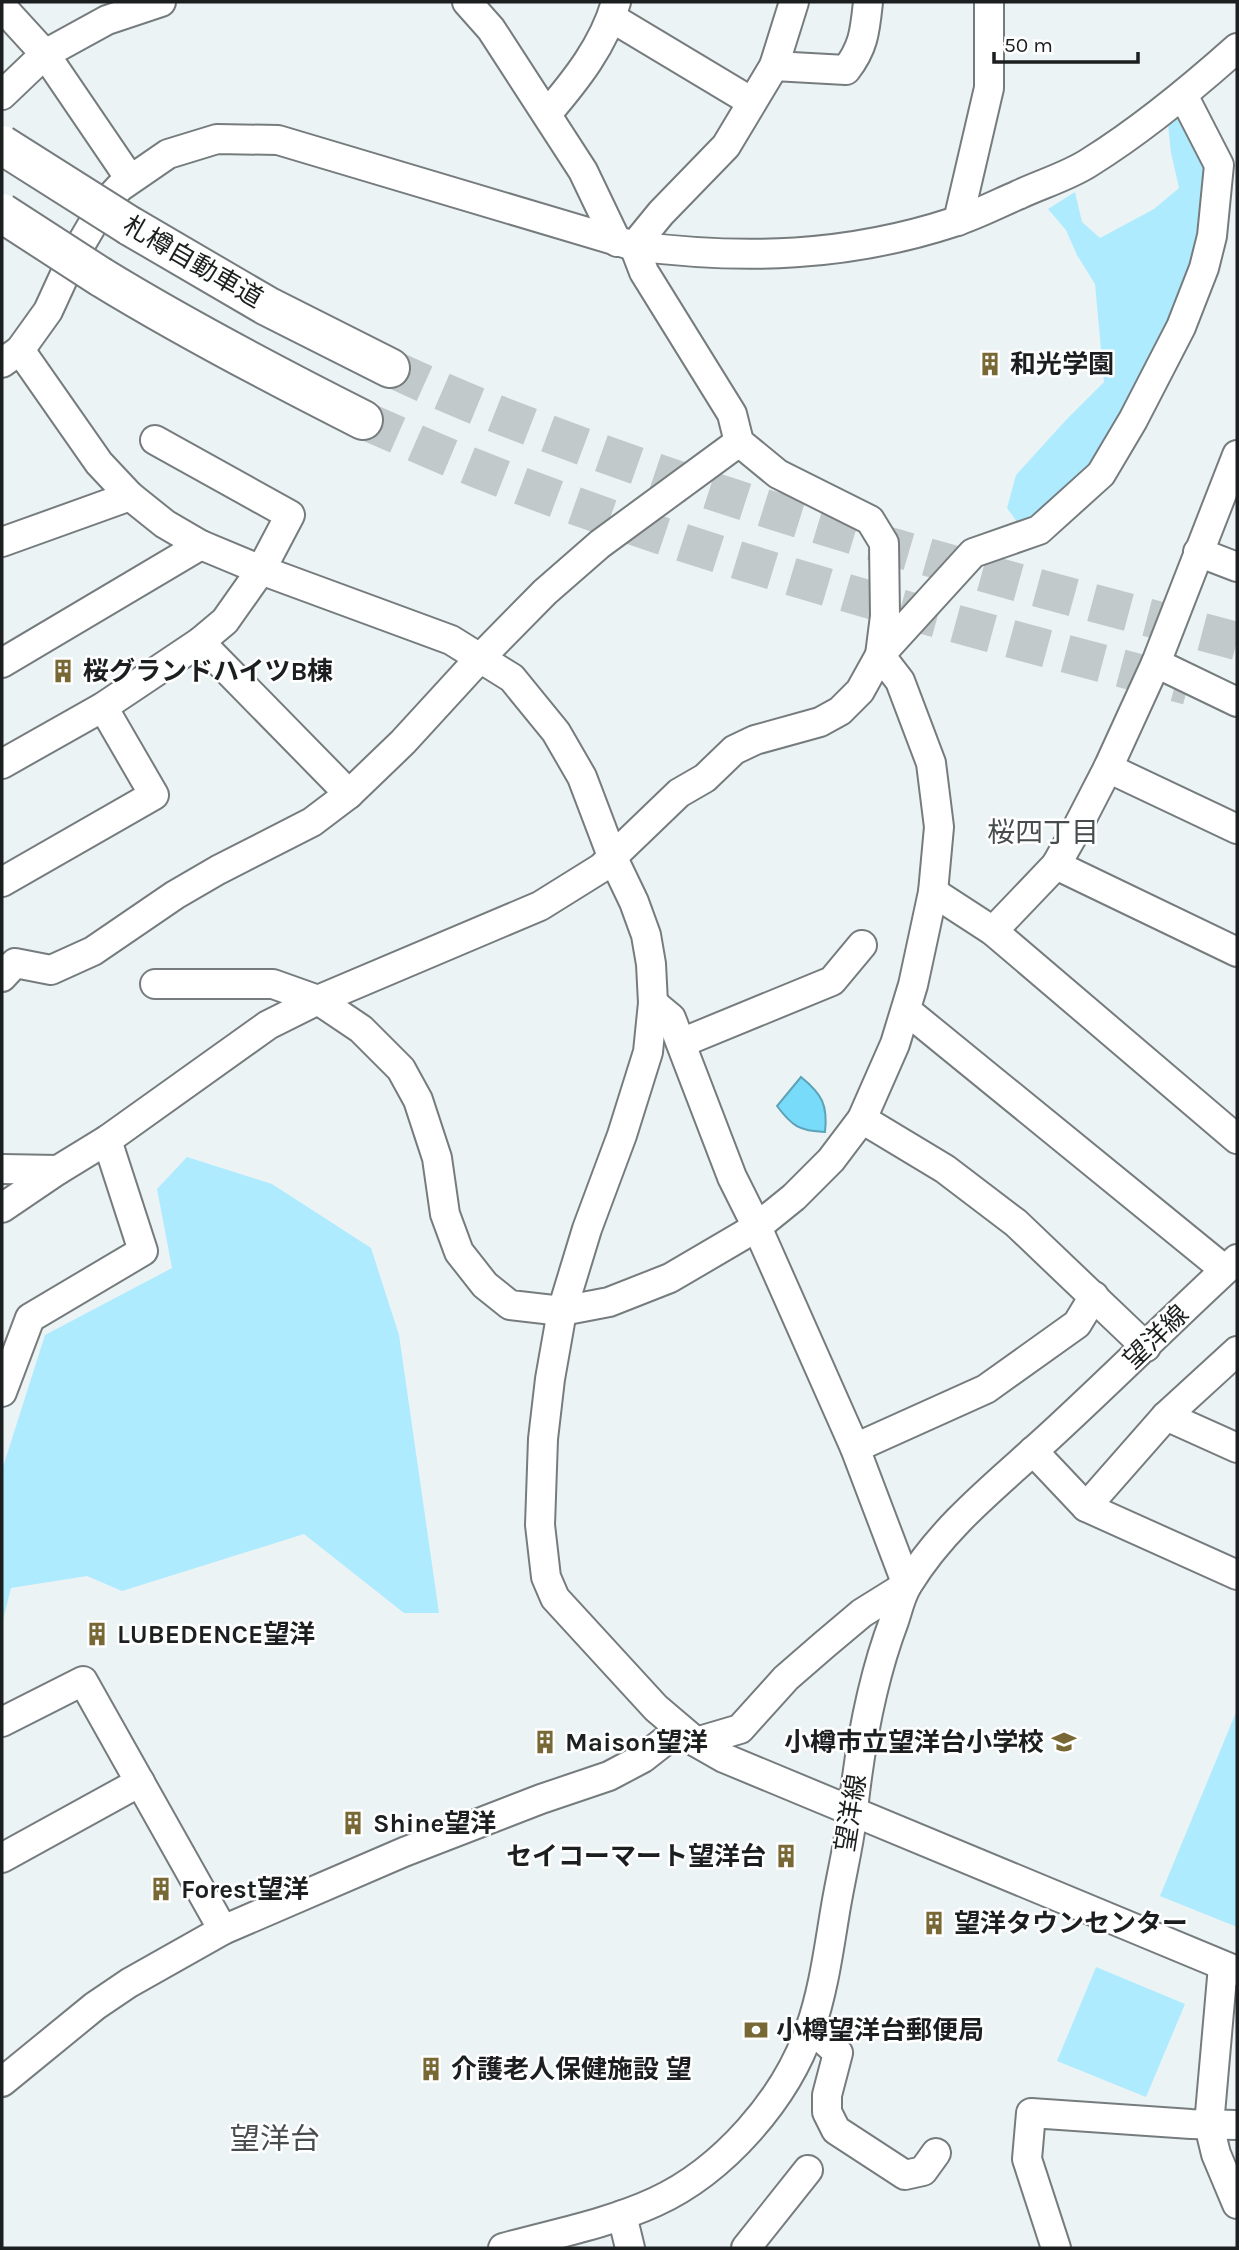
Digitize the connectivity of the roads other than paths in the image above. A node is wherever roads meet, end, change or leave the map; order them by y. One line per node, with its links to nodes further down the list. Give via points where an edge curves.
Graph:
1 (161, 2): 9 (street, via 107,20)
2 (467, 2): 14 (street, via 491,29)
3 (794, 2): 10 (street)
4 (868, 2): 10 (street, via 865,34 846,70)
5 (989, 2): 18 (street, via 989,88)
6 (2, 6): 9 (street)
7 (614, 10): 13 (street); 14 (street, via 577,79)
8 (1237, 48): 12 (street)
9 (45, 54): 11 (street); 16 (street)
10 (774, 66): 13 (street)
11 (2, 95)
12 (1184, 95): 18 (street, via 1088,163); 33 (street, via 1219,165 1212,236 1181,327 1133,420 1101,474 1039,530 973,554)
13 (752, 102): 19 (street, via 726,146)
14 (547, 114): 19 (street)
15 (2, 145): 21 (highway, 札樽自動車道, bridge, via 267,306)
16 (130, 179): 19 (street, via 168,154 217,139 278,140); 20 (street, via 105,203 48,310)
17 (2, 213): 22 (highway, bridge, via 169,318)
18 (958, 221): 19 (street, via 855,248 772,255 694,253)
19 (626, 244): 24 (street, via 732,414)
20 (11, 356): 26 (street)
21 (390, 368)
22 (363, 420)
23 (155, 440): 31 (street, via 290,515)
24 (739, 442): 33 (street, via 778,474 870,520 884,543 885,616); 34 (street, via 600,544)
25 (1237, 455): 29 (street)
26 (130, 496): 27 (street); 28 (street, via 164,524)
27 (2, 542)
28 (201, 545): 31 (street); 35 (street)
29 (1198, 552): 30 (street); 36 (street)
30 (1237, 567)
31 (261, 570): 32 (street, via 225,621); 34 (street, via 451,640)
32 (200, 642): 38 (street); 41 (street)
33 (880, 655): 43 (street, via 860,691 840,711 734,750 705,778 679,793); 46 (street, via 900,681 931,763 939,827)
34 (480, 658): 41 (street); 43 (street, via 512,678 556,732 582,777)
35 (2, 663)
36 (1156, 663): 37 (street); 40 (street)
37 (1237, 702)
38 (103, 707): 39 (street); 45 (street, via 154,795)
39 (2, 764)
40 (1108, 768): 42 (street); 44 (street)
41 (349, 794): 50 (street, via 312,822 218,870 93,951 51,970 15,962)
42 (1237, 829)
43 (612, 856): 52 (street, via 601,868 540,906); 53 (street, via 646,935)
44 (1056, 865): 47 (street); 49 (street)
45 (2, 882)
46 (933, 892): 47 (street); 54 (street)
47 (993, 930): 57 (street)
48 (862, 945): 55 (street, via 832,981)
49 (1237, 952)
50 (2, 977)
51 (155, 984): 52 (street, via 272,984)
52 (318, 1000): 58 (street, via 268,1025); 65 (street, via 361,1029 401,1069 418,1100 437,1158 445,1214 459,1251 485,1285 510,1306)
53 (653, 1003): 55 (street, via 671,1018); 65 (street, via 648,1052)
54 (906, 1010): 56 (street); 63 (street)
55 (681, 1043): 62 (street, via 732,1177)
56 (862, 1119): 62 (street, via 831,1160); 64 (street, via 945,1169 1016,1223)
57 (1237, 1139)
58 (107, 1140): 60 (street); 68 (street, via 144,1251 30,1318)
59 (2, 1169): 60 (street)
60 (58, 1170): 61 (street)
61 (2, 1208)
62 (757, 1227): 65 (street, via 670,1279 609,1302); 70 (street)
63 (1231, 1264): 66 (street, 望洋線)
64 (1094, 1296): 66 (street); 70 (street, via 1077,1324 986,1388)
65 (562, 1311): 77 (street, via 542,1450 540,1525 546,1577 555,1598 656,1708)
66 (1146, 1347): 72 (street, 望洋線)
67 (1237, 1351): 69 (street)
68 (2, 1392)
69 (1166, 1416): 71 (street); 73 (street)
70 (855, 1448): 75 (street)
71 (1237, 1448)
72 (1034, 1451): 73 (street); 75 (street, 望洋線, via 963,1515)
73 (1086, 1507): 74 (street)
74 (1237, 1575)
75 (907, 1586): 77 (street, via 862,1613 824,1645 740,1728); 79 (street, 望洋線, via 872,1694)
76 (2, 1722): 78 (street, via 83,1681)
77 (688, 1736): 79 (street, via 757,1773); 81 (street, via 609,1776 404,1852)
78 (140, 1782): 80 (street); 81 (street)
79 (853, 1810): 82 (street); 83 (street, 望洋線)
80 (2, 1858)
81 (223, 1930): 84 (street, via 95,2006)
82 (1230, 1968): 85 (street)
83 (811, 2028): 87 (street, via 838,2053 827,2095 827,2112 836,2130 905,2175 923,2171); 90 (street, 望洋線, via 768,2108 732,2147 657,2202)
84 (2, 2082)
85 (1209, 2125): 86 (street); 89 (street); 91 (street, via 1031,2113 1027,2159)
86 (1237, 2125)
87 (936, 2154)
88 (808, 2170): 94 (street)
89 (1237, 2204)
90 (622, 2215): 92 (street, 望洋線); 93 (street)
91 (1047, 2243)
92 (503, 2248)
93 (631, 2248)
94 (746, 2248)

